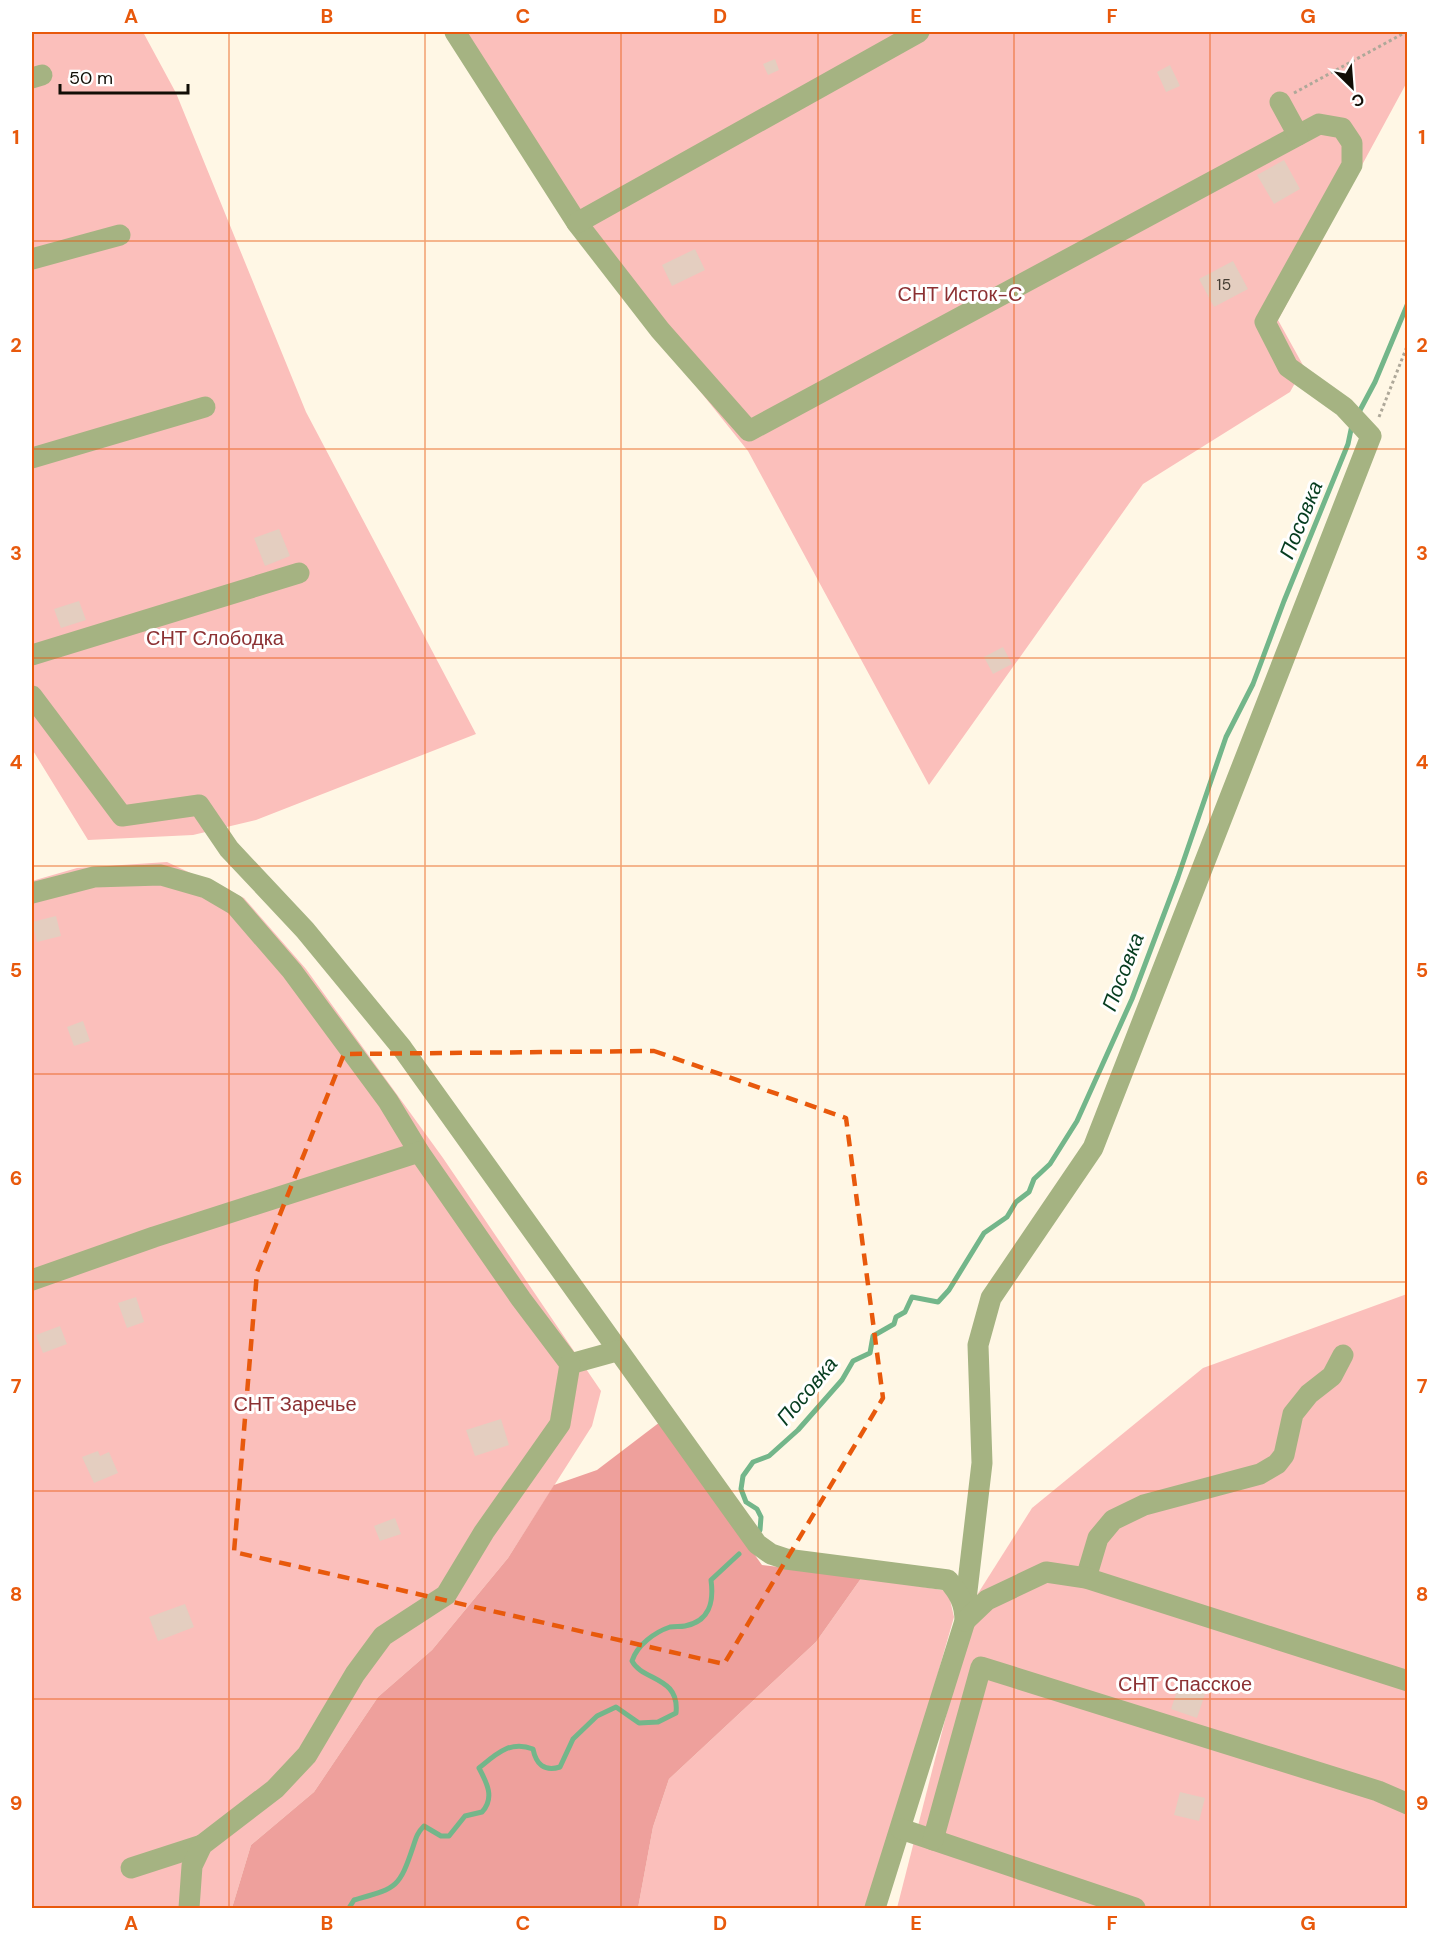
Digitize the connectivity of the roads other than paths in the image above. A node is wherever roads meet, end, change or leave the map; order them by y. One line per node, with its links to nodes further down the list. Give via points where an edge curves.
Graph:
1 (455, 32): 5 (street)
2 (919, 32): 5 (street)
3 (1280, 102): 4 (street)
4 (1298, 135): 5 (street, via 749,431 660,330); 20 (street, via 1319,124 1342,128 1352,144 1353,165 1265,322 1288,367 1344,407 1368,433 1093,1148 991,1298 978,1345 982,1463)
5 (577, 223)
6 (120, 235): 7 (street)
7 (32, 259)
8 (205, 407): 9 (street)
9 (32, 458)
10 (299, 573): 11 (street)
11 (32, 655)
12 (32, 696): 16 (street, via 122,816 199,805 229,849 305,930 402,1048)
13 (32, 893): 14 (street, via 94,878 161,875 206,888 234,905 292,971 388,1101)
14 (419, 1152): 15 (street); 18 (street)
15 (32, 1280)
16 (617, 1351): 18 (street); 20 (street, via 757,1544 786,1559 948,1580 959,1593)
17 (1343, 1355): 19 (street, via 1332,1376 1309,1394 1293,1414 1284,1455 1277,1464 1260,1474 1144,1505 1113,1520 1098,1538)
18 (570, 1364): 25 (street, via 560,1424 484,1532 446,1595 383,1636 355,1674 307,1755 275,1789)
19 (1086, 1578): 20 (street, via 1046,1572); 21 (street)
20 (965, 1615): 23 (street)
21 (1407, 1681)
22 (1407, 1803): 24 (street, via 981,1667)
23 (901, 1830): 24 (street); 28 (street)
24 (933, 1840): 29 (street)
25 (201, 1845): 26 (street); 27 (street, via 192,1866)
26 (131, 1868)
27 (189, 1908)
28 (875, 1908)
29 (1135, 1908)

